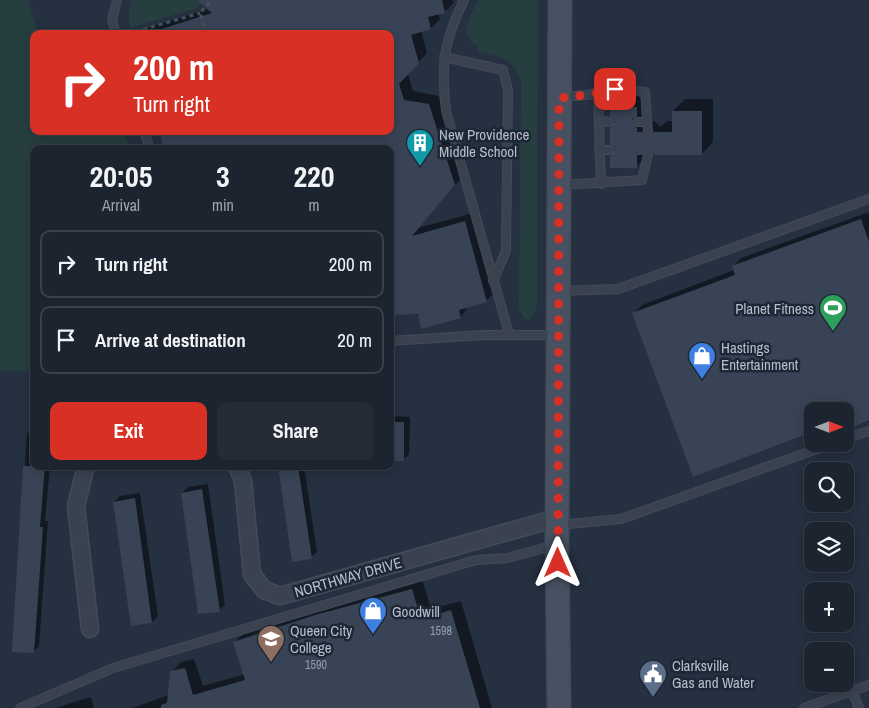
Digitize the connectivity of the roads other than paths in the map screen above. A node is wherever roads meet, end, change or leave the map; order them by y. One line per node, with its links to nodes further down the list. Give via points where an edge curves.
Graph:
1 (117, 0): 4 (lane, via 112,20)
2 (464, 0): 5 (lane, via 449,30)
3 (560, 0): 7 (street)
4 (115, 30)
5 (444, 57): 19 (lane, via 442,74 446,111); 19 (lane, via 503,70 508,90 506,252)
6 (598, 93): 7 (lane); 8 (lane); 11 (lane, via 615,89 645,92)
7 (559, 98): 17 (street)
8 (599, 121): 9 (lane); 13 (lane)
9 (610, 122)
10 (637, 122): 11 (lane)
11 (647, 122): 12 (lane)
12 (648, 132)
13 (599, 150): 14 (lane); 16 (lane)
14 (610, 150)
15 (648, 155): 16 (lane, via 642,180)
16 (601, 184): 17 (lane)
17 (558, 185): 20 (street)
18 (869, 200): 20 (lane, via 618,289)
19 (492, 282): 21 (lane)
20 (558, 290): 22 (street)
21 (508, 334): 22 (lane); 23 (lane)
22 (558, 336): 29 (street)
23 (394, 341)
24 (869, 431): 25 (lane)
25 (854, 436)
26 (809, 452): 29 (lane, via 621,519)
27 (85, 470): 30 (street, via 76,506)
28 (239, 470): 29 (street, NORTHWAY DRIVE, via 243,480 252,574 264,590 280,596)
29 (557, 529): 35 (lane, via 508,558 476,560 113,668); 36 (street)
30 (90, 629)
31 (869, 685): 32 (lane)
32 (854, 690)
33 (849, 692): 37 (lane)
34 (852, 692): 38 (lane)
35 (20, 708)
36 (559, 708)
37 (804, 708)
38 (859, 708)

